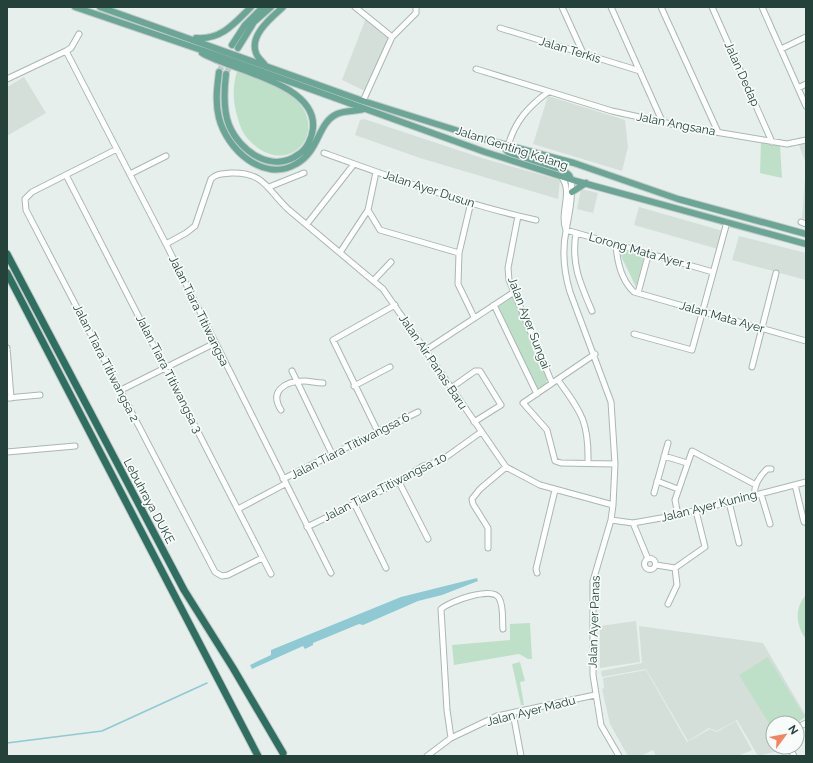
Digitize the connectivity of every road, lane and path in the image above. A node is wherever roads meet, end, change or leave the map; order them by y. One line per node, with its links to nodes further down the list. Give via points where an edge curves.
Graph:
1 (75, 7): 19 (main road)
2 (100, 7): 18 (main road)
3 (251, 7): 18 (main road, via 224,33 204,39)
4 (263, 7): 5 (main road, via 245,25 235,46 254,22)
5 (271, 7)
6 (283, 7): 24 (main road, via 256,36 255,52)
7 (355, 7): 16 (street)
8 (416, 7): 16 (street, via 416,13)
9 (562, 7): 23 (street)
10 (611, 7): 26 (street)
11 (661, 7): 37 (street)
12 (712, 7): 39 (street, Jalan Dedap)
13 (762, 7): 20 (street)
14 (500, 28): 23 (street, Jalan Terkis)
15 (79, 34): 21 (street, via 71,48)
16 (392, 37): 33 (street)
17 (806, 37): 20 (street)
18 (186, 38): 22 (main road)
19 (194, 49): 22 (main road); 28 (main road, via 299,97 309,109 313,126 310,140 302,152 290,160 270,162 254,156 244,148 234,134 226,115)
20 (781, 49): 31 (street)
21 (66, 51): 29 (street); 42 (street, Jalan Tiara Titiwangsa)
22 (217, 52): 24 (main road, Jalan Genting Kelang); 35 (main road, Jalan Genting Kelang)
23 (583, 54): 26 (street, Jalan Terkis)
24 (265, 66): 33 (main road, Jalan Genting Kelang)
25 (476, 69): 32 (street, Jalan Angsana)
26 (640, 70): 36 (street)
27 (219, 72): 35 (main road, via 216,91 223,129 238,151 260,167 283,169 297,164 312,151 324,124 332,116)
28 (226, 74)
29 (7, 79)
30 (806, 84): 31 (street)
31 (798, 88): 34 (street)
32 (548, 92): 36 (street, Jalan Angsana, via 612,111); 41 (street, via 528,107 518,120)
33 (362, 101): 40 (main road, Jalan Genting Kelang)
34 (806, 106)
35 (364, 109): 50 (main road, Jalan Genting Kelang)
36 (662, 121): 37 (street, Jalan Angsana)
37 (718, 132): 39 (street, Jalan Angsana)
38 (806, 140): 39 (street, Jalan Angsana, via 787,144)
39 (772, 142)
40 (501, 144): 41 (main road, Jalan Genting Kelang); 51 (main road, via 508,152 562,170 569,174)
41 (508, 146): 63 (main road, Jalan Genting Kelang, via 574,163 678,199)
42 (116, 149): 48 (street, Jalan Tiara Titiwangsa); 49 (street, Jalan Tiara Titiwangsa 2)
43 (324, 153): 45 (street, Jalan Ayer Dusun)
44 (166, 156): 48 (street)
45 (354, 164): 46 (street, Jalan Ayer Dusun); 60 (street)
46 (376, 172): 55 (street, Jalan Ayer Dusun); 56 (street)
47 (304, 173): 53 (street)
48 (130, 174): 64 (street, Jalan Tiara Titiwangsa)
49 (66, 175): 90 (street, Jalan Tiara Titiwangsa 3); 100 (street, Jalan Tiara Titiwangsa 2, via 28,195 24,204)
50 (561, 176): 51 (main road, Jalan Genting Kelang); 61 (street, Jalan Ayer Panas, via 568,190 563,223)
51 (571, 179): 52 (main road, Jalan Genting Kelang); 54 (street, Jalan Ayer Panas)
52 (586, 183): 54 (main road); 59 (main road, Jalan Genting Kelang)
53 (269, 187): 60 (street, Jalan Air Panas Baru, via 278,200); 64 (street, Jalan Air Panas Baru, via 245,173 214,176 195,226)
54 (572, 192): 61 (street, Jalan Ayer Panas)
55 (470, 202): 57 (street, Jalan Ayer Dusun); 69 (street)
56 (368, 210): 67 (street); 69 (street, via 380,230)
57 (518, 216): 58 (street, Jalan Ayer Dusun); 76 (street, Jalan Ayer Sungai, via 508,268)
58 (536, 220)
59 (727, 222): 66 (main road, Jalan Genting Kelang); 72 (street)
60 (307, 224): 67 (street, Jalan Air Panas Baru)
61 (566, 230): 62 (street, Lorong Mata Ayer 1); 89 (street, Jalan Ayer Panas, via 565,274)
62 (576, 233): 65 (street, Lorong Mata Ayer 1); 80 (street, via 573,250 575,266)
63 (806, 234)
64 (166, 244): 86 (street, Jalan Tiara Titiwangsa)
65 (616, 244): 68 (street, Lorong Mata Ayer 1); 77 (street, via 621,270 629,286)
66 (806, 244)
67 (341, 251): 75 (street, Jalan Air Panas Baru)
68 (649, 252): 72 (street, Lorong Mata Ayer 1); 77 (street)
69 (460, 253): 82 (street, via 458,284)
70 (7, 254): 157 (highway, Lebuhraya DUKE, via 184,590 234,668)
71 (391, 262): 75 (street)
72 (713, 272): 81 (street)
73 (7, 273): 158 (highway, Lebuhraya DUKE)
74 (776, 273): 83 (street)
75 (374, 280): 78 (street, Jalan Air Panas Baru)
76 (514, 292): 79 (street); 97 (street, Jalan Ayer Sungai)
77 (638, 293): 81 (street, Jalan Mata Ayer)
78 (395, 305): 88 (street, Jalan Air Panas Baru); 98 (street, via 333,340)
79 (494, 305): 82 (street); 101 (street)
80 (592, 311)
81 (702, 311): 83 (street, Jalan Mata Ayer); 84 (street, via 692,350)
82 (474, 317): 88 (street)
83 (762, 328): 85 (street, Jalan Mata Ayer); 92 (street)
84 (634, 334)
85 (806, 341)
86 (215, 343): 90 (street); 119 (street, Jalan Tiara Titiwangsa)
87 (7, 348): 103 (street)
88 (426, 350): 99 (street, Jalan Air Panas Baru)
89 (594, 354): 94 (street); 116 (street, Jalan Ayer Panas, via 611,402)
90 (166, 367): 100 (street); 133 (street, Jalan Tiara Titiwangsa 3)
91 (390, 367): 98 (street)
92 (752, 367)
93 (292, 371): 95 (street)
94 (558, 380): 97 (street); 114 (street, via 580,411 586,426)
95 (298, 382): 96 (street); 104 (street, via 286,385 276,393); 112 (street)
96 (323, 383)
97 (552, 383): 101 (street)
98 (354, 386): 107 (street)
99 (451, 388): 106 (street, Jalan Air Panas Baru); 106 (street, via 475,371 480,371 501,402 501,405)
100 (121, 390): 144 (street, Jalan Tiara Titiwangsa 2, via 215,572 222,576 228,575)
101 (537, 394): 114 (street, via 523,403 547,430 555,461)
102 (40, 395): 103 (street)
103 (9, 398)
104 (281, 410)
105 (418, 412): 107 (street, Jalan Tiara Titiwangsa 6)
106 (474, 422): 108 (street, Jalan Air Panas Baru)
107 (378, 432): 112 (street, Jalan Tiara Titiwangsa 6)
108 (481, 432): 117 (street, Jalan Air Panas Baru); 121 (street, Jalan Tiara Titiwangsa 10, via 442,460 423,466)
109 (668, 443): 113 (street)
110 (75, 446): 111 (street)
111 (7, 452)
112 (332, 454): 119 (street, Jalan Tiara Titiwangsa 6)
113 (664, 456): 115 (street); 120 (street)
114 (588, 463): 116 (street)
115 (687, 463): 123 (street, via 690,452 694,452); 125 (street)
116 (615, 464): 132 (street, Jalan Ayer Panas)
117 (506, 466): 126 (street, Jalan Air Panas Baru, via 529,481); 143 (street, via 472,499 472,504 488,528)
118 (771, 469): 123 (street, via 766,469)
119 (284, 481): 133 (street, Jalan Tiara Titiwangsa 6); 140 (street, Jalan Tiara Titiwangsa)
120 (656, 481): 125 (street); 127 (street)
121 (399, 482): 131 (street, Jalan Tiara Titiwangsa 10); 141 (street)
122 (806, 482): 124 (street, Jalan Ayer Kuning)
123 (756, 485): 129 (street)
124 (795, 485): 128 (street, Jalan Ayer Kuning); 137 (street)
125 (678, 489): 135 (street, via 675,500)
126 (555, 490): 132 (street, Jalan Air Panas Baru); 150 (street)
127 (654, 493)
128 (761, 494): 129 (street, Jalan Ayer Kuning); 139 (street)
129 (755, 496): 130 (street, Jalan Ayer Kuning)
130 (729, 502): 134 (street, Jalan Ayer Kuning); 142 (street)
131 (354, 503): 140 (street, Jalan Tiara Titiwangsa 10); 147 (street)
132 (613, 505): 136 (street, Jalan Ayer Panas)
133 (238, 508): 144 (street, Jalan Tiara Titiwangsa 3)
134 (696, 511): 135 (street, Jalan Ayer Kuning); 148 (street, via 705,547)
135 (678, 515): 138 (street, Jalan Ayer Kuning)
136 (611, 520): 138 (street, Jalan Ayer Kuning); 154 (street, Jalan Ayer Panas, via 593,581)
137 (805, 522)
138 (633, 523): 145 (street)
139 (770, 524)
140 (307, 527): 149 (street, Jalan Tiara Titiwangsa)
141 (428, 538)
142 (739, 543)
143 (488, 548)
144 (262, 558): 151 (street, Jalan Tiara Titiwangsa 3)
145 (648, 559): 146 (street, via 653,559); 146 (street, via 644,563 646,568 652,569)
146 (656, 565): 148 (street)
147 (386, 568)
148 (675, 568): 152 (street, via 677,585)
149 (331, 573)
150 (537, 573)
151 (271, 574)
152 (668, 604)
153 (503, 629): 156 (street, via 501,603 493,594 463,598 442,609 447,710)
154 (595, 695): 155 (street, Jalan Ayer Madu); 161 (street, Jalan Ayer Panas, via 601,725)
155 (513, 713): 156 (street, Jalan Ayer Madu, via 480,724); 160 (street)
156 (451, 738): 159 (street, Jalan Ayer Madu)
157 (283, 753)
158 (258, 756)
159 (427, 756)
160 (521, 756)
161 (619, 756)

